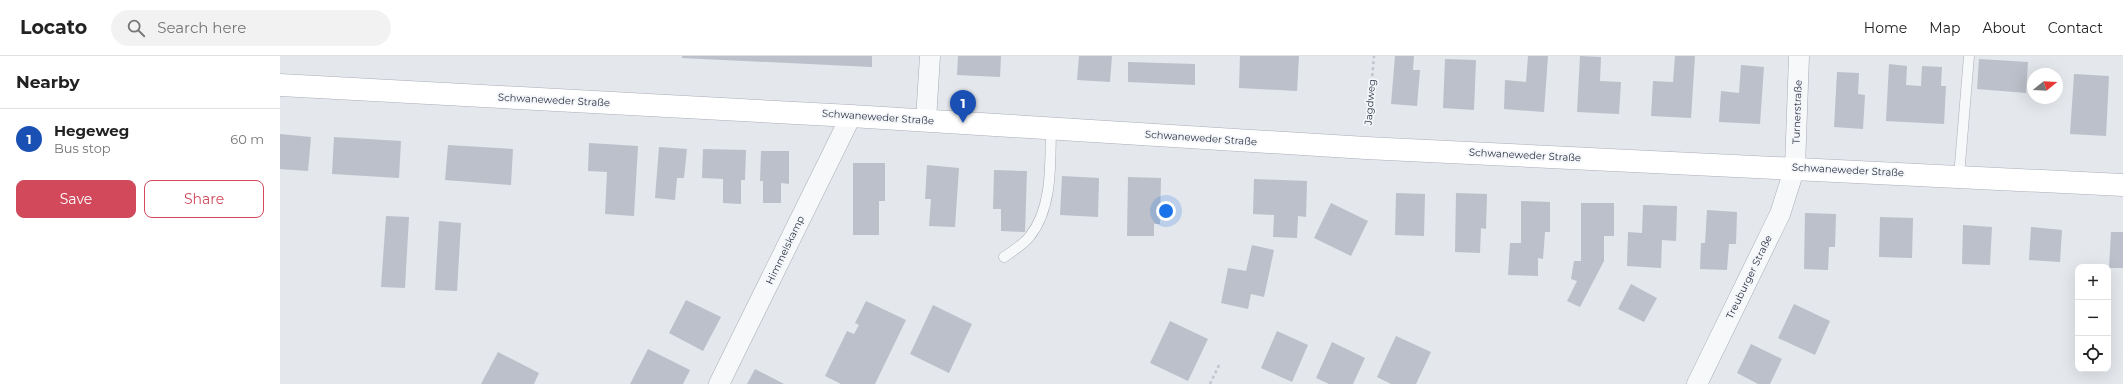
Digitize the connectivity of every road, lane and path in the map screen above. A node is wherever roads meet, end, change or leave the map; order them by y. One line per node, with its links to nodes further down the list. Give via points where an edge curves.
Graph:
1 (930, 56): 7 (street)
2 (1374, 56): 9 (path, Jagdweg)
3 (1799, 56): 10 (street, Turnerstraße)
4 (1969, 56): 11 (lane)
5 (280, 85): 6 (main road, Schwaneweder Straße)
6 (852, 116): 7 (main road, Schwaneweder Straße); 15 (street, Himmelskamp)
7 (926, 120): 8 (main road, Schwaneweder Straße)
8 (1051, 128): 9 (main road, Schwaneweder Straße); 13 (lane, via 1048,186 1041,215 1030,237)
9 (1366, 148): 10 (main road, Schwaneweder Straße)
10 (1795, 168): 11 (main road, Schwaneweder Straße); 17 (street, Treuburger Straße, via 1780,214)
11 (1959, 176): 12 (main road, Schwaneweder Straße)
12 (2123, 185)
13 (1004, 257)
14 (1220, 363): 16 (path)
15 (719, 384)
16 (1210, 384)
17 (1697, 384)

